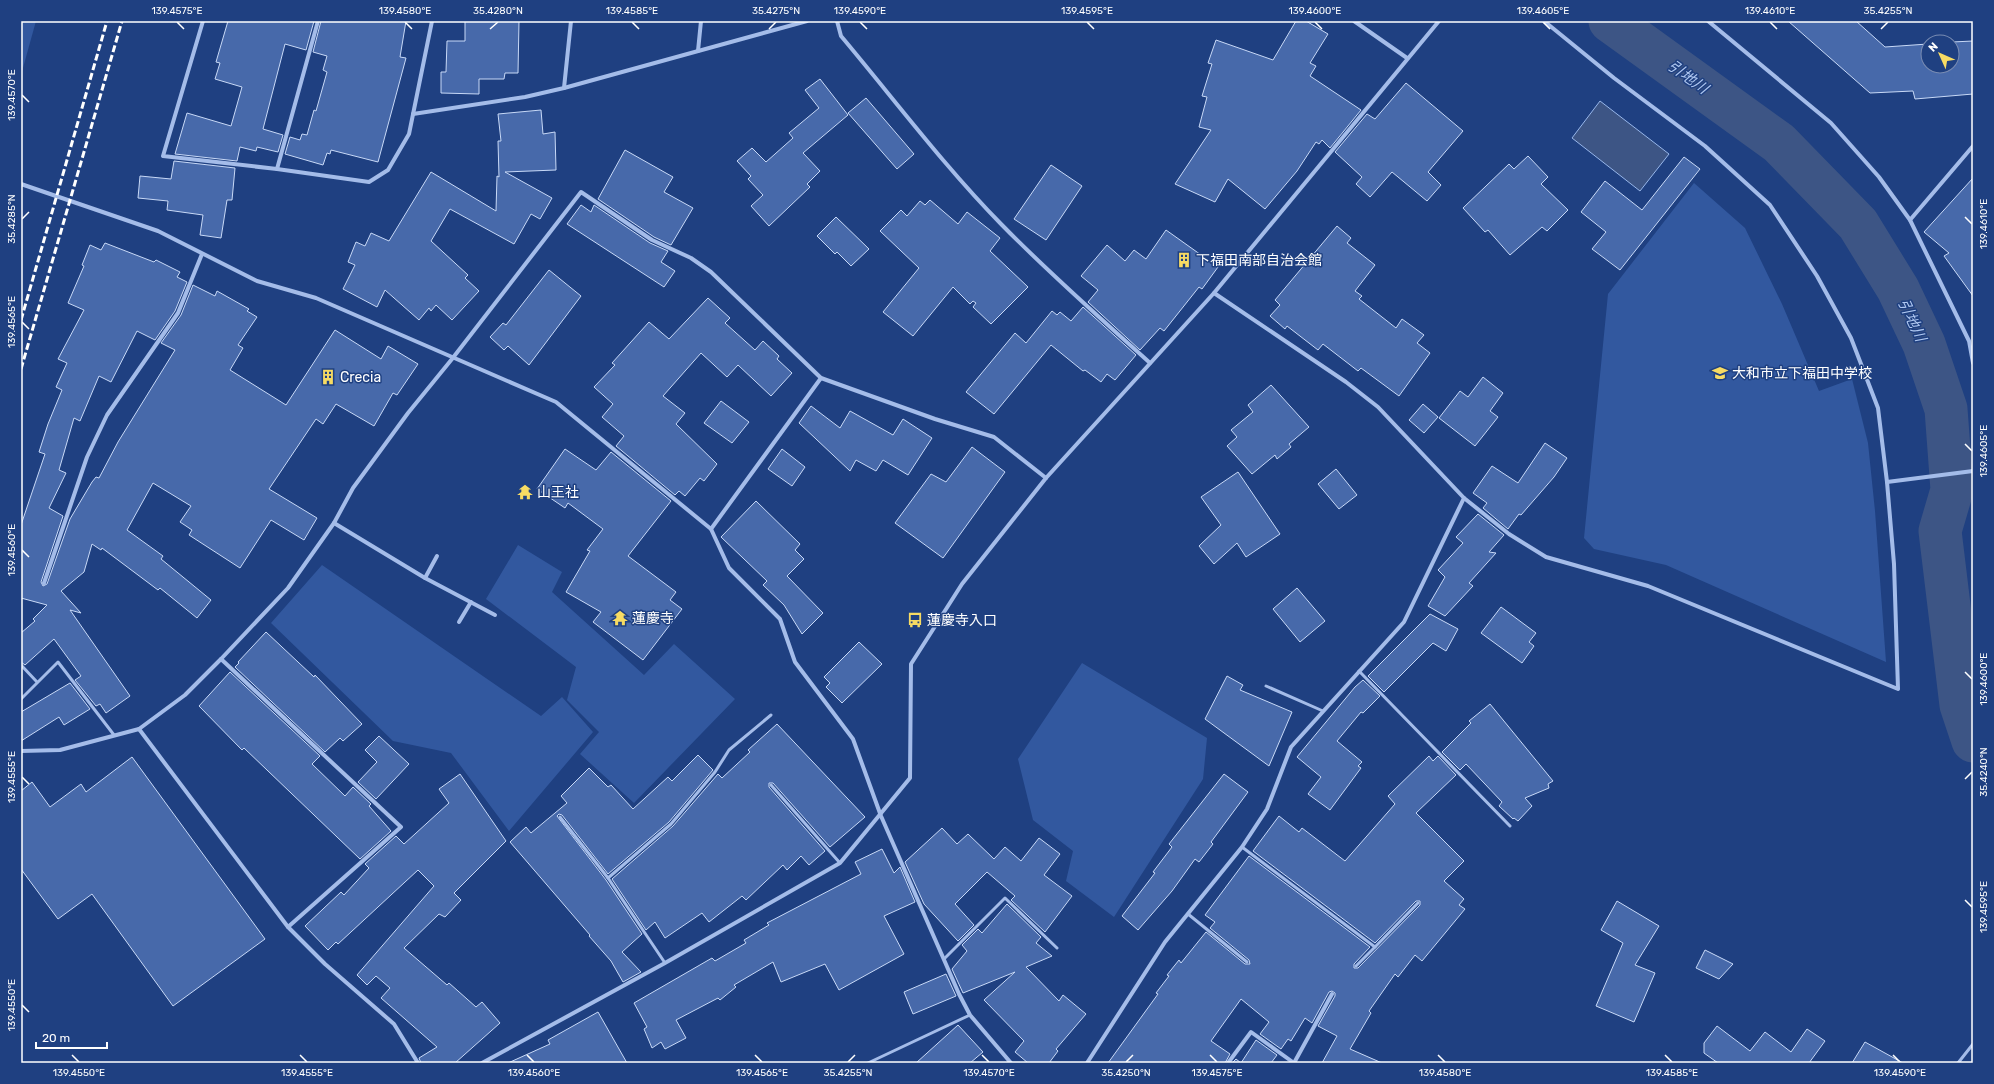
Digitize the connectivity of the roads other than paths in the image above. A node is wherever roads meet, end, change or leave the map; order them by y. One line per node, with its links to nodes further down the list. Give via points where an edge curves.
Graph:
1 (202, 21): 17 (street, via 163,156)
2 (318, 21): 17 (street)
3 (432, 21): 15 (street)
4 (571, 21): 14 (street)
5 (701, 21): 12 (street)
6 (807, 21): 12 (street)
7 (837, 21): 23 (street, via 841,36 972,193 1079,299)
8 (1354, 21): 13 (street)
9 (1439, 21): 13 (street)
10 (1544, 21): 28 (street, via 1614,78 1705,146 1770,205 1817,276 1851,338 1878,408)
11 (1708, 21): 19 (street, via 1831,123 1879,177)
12 (698, 51): 14 (street)
13 (1407, 58): 21 (street)
14 (564, 88): 15 (street, via 525,97)
15 (413, 114): 17 (street, via 409,134 388,170 368,182)
16 (1973, 146): 19 (street)
17 (277, 169)
18 (21, 184): 20 (street, via 158,231)
19 (1910, 220): 24 (street, via 1969,341)
20 (202, 254): 22 (street, via 257,281 316,298); 34 (street, via 178,313 107,415 87,457)
21 (1214, 293): 23 (street); 29 (street, via 1346,382 1378,407)
22 (452, 359): 25 (street, via 581,192 652,240 690,258 711,272); 30 (street, via 408,413 353,488); 31 (street, via 556,402)
23 (1150, 363): 27 (street)
24 (1973, 363)
25 (821, 378): 27 (street, via 934,419 994,437); 31 (street)
26 (1973, 471): 28 (street)
27 (1046, 478): 50 (street, via 962,584 911,664 910,778)
28 (1887, 482): 29 (street, via 1894,564 1898,689 1648,586 1546,557 1509,534)
29 (1464, 498): 40 (street, via 1404,622)
30 (334, 523): 33 (street); 38 (street, via 288,588)
31 (710, 529): 50 (street, via 730,568 780,619 795,662 853,739)
32 (437, 556): 33 (street)
33 (425, 578): 35 (street)
34 (44, 583)
35 (471, 602): 36 (street); 37 (street)
36 (495, 615)
37 (460, 622)
38 (221, 659): 46 (street, via 184,695); 58 (street, via 401,827)
39 (21, 665): 41 (lane)
40 (1359, 671): 44 (street); 52 (lane)
41 (37, 682): 43 (lane); 47 (lane, via 58,662)
42 (1266, 686): 44 (lane)
43 (21, 699)
44 (1323, 711): 53 (street, via 1291,747 1267,809)
45 (771, 715): 55 (lane, via 729,750 715,772 671,824)
46 (139, 729): 47 (street); 58 (street)
47 (114, 735): 48 (street, via 60,750)
48 (21, 751)
49 (771, 785): 54 (lane)
50 (881, 816): 54 (street); 61 (street)
51 (560, 817): 55 (lane)
52 (1510, 826)
53 (1242, 847): 57 (street); 59 (lane)
54 (840, 863): 63 (street)
55 (608, 878): 63 (lane)
56 (1418, 903): 59 (lane)
57 (1188, 914): 62 (lane); 72 (street, via 1165,942)
58 (288, 927): 68 (street, via 325,964 394,1024)
59 (1375, 947): 64 (lane)
60 (1057, 948): 61 (lane, via 1005,898)
61 (945, 958): 66 (street)
62 (1247, 962)
63 (665, 963): 69 (street)
64 (1356, 966)
65 (1332, 994): 74 (street)
66 (970, 1015): 70 (lane); 71 (street)
67 (1973, 1044): 75 (lane)
68 (418, 1063)
69 (482, 1063)
70 (868, 1063)
71 (1011, 1063)
72 (1087, 1063)
73 (1228, 1063): 74 (street, via 1250,1032)
74 (1294, 1063)
75 (1958, 1063)

